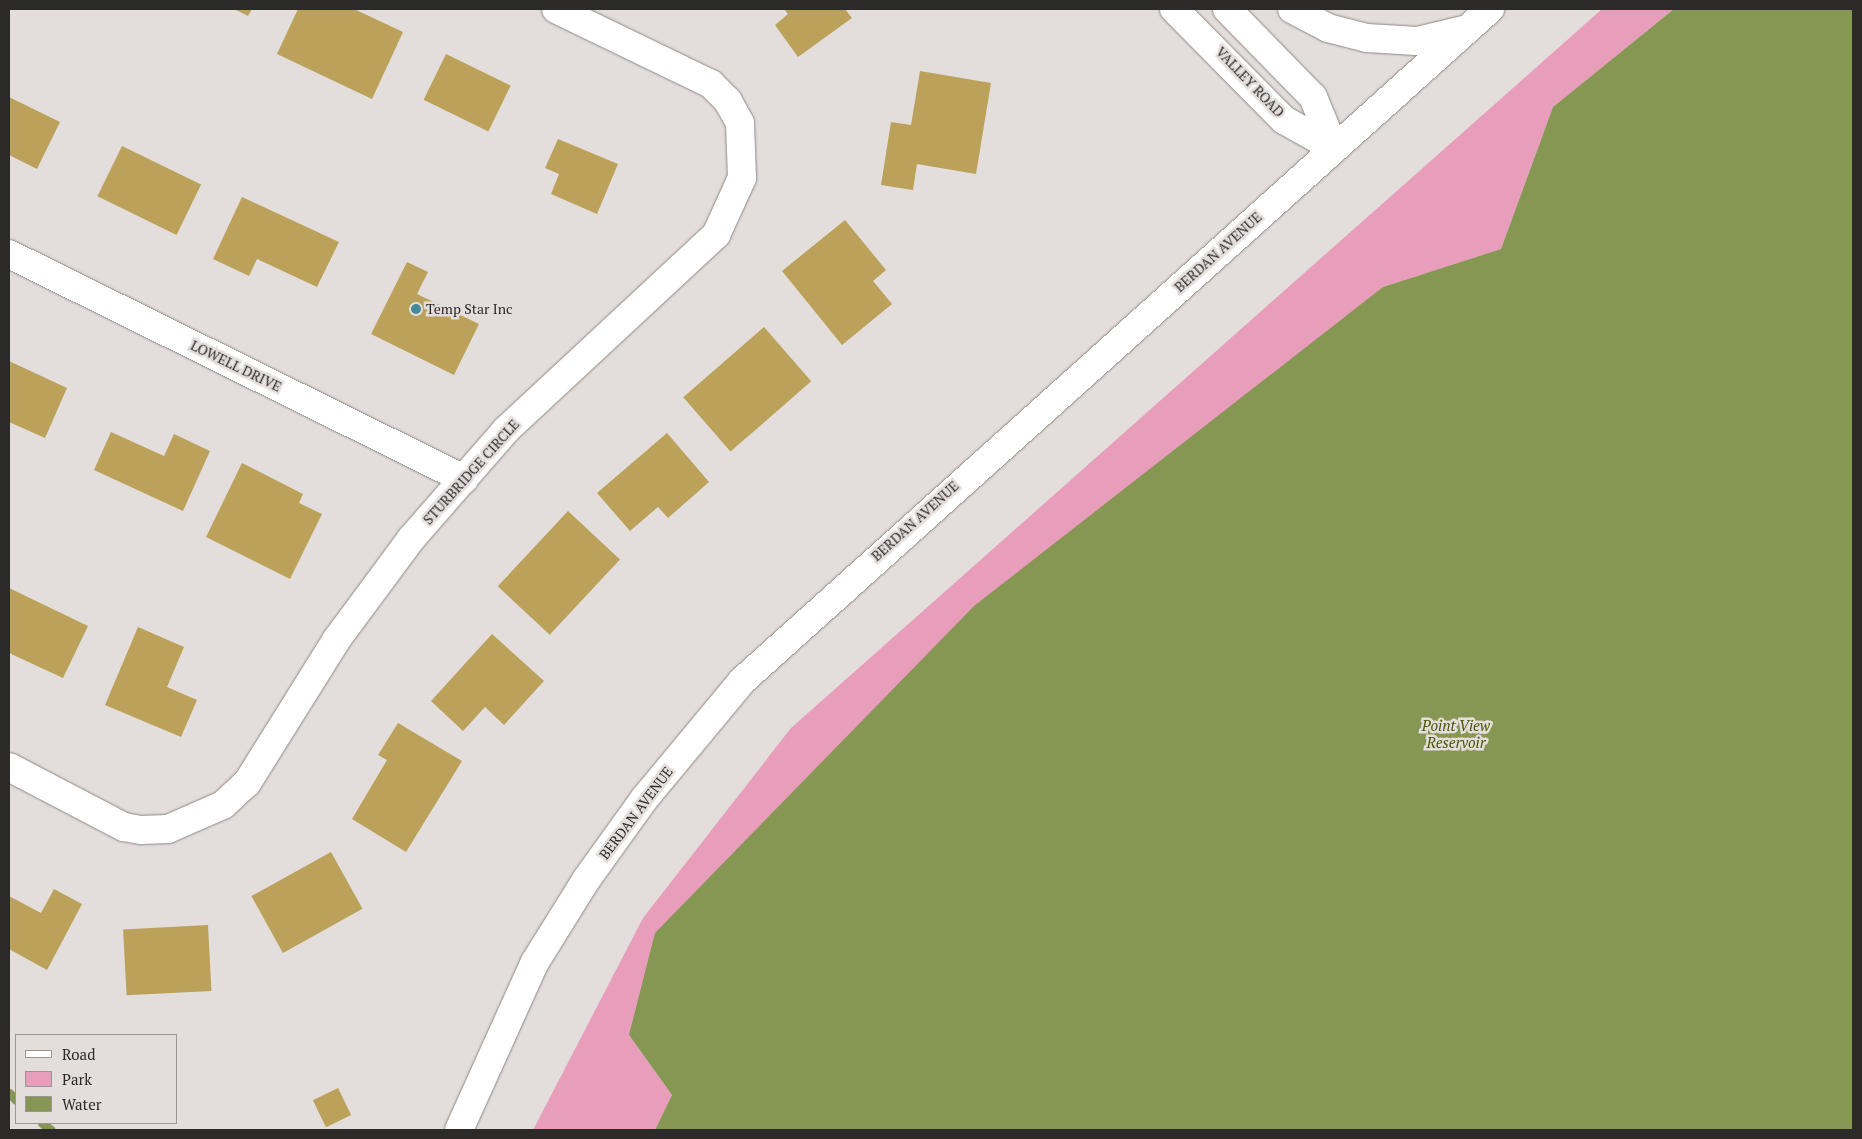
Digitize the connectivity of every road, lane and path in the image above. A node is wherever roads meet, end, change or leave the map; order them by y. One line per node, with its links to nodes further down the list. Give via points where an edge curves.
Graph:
1 (556, 9): 9 (main road, STURBRIDGE CIRCLE, via 711,84 728,101 740,123 742,178 716,235 695,258 506,430)
2 (1174, 9): 7 (main road, VALLEY ROAD, via 1284,120)
3 (1228, 9): 7 (main road, via 1313,97)
4 (1292, 9): 6 (main road, via 1328,28 1367,38 1417,41)
5 (1490, 9): 6 (main road, BERDAN AVENUE)
6 (1467, 29): 7 (main road, BERDAN AVENUE)
7 (1334, 148): 11 (main road, BERDAN AVENUE, via 742,681 645,798 586,880 536,962)
8 (9, 254): 9 (main road, LOWELL DRIVE)
9 (464, 478): 10 (main road, STURBRIDGE CIRCLE, via 411,539 342,631 247,783 223,805 168,829 124,827)
10 (9, 767)
11 (458, 1130)

